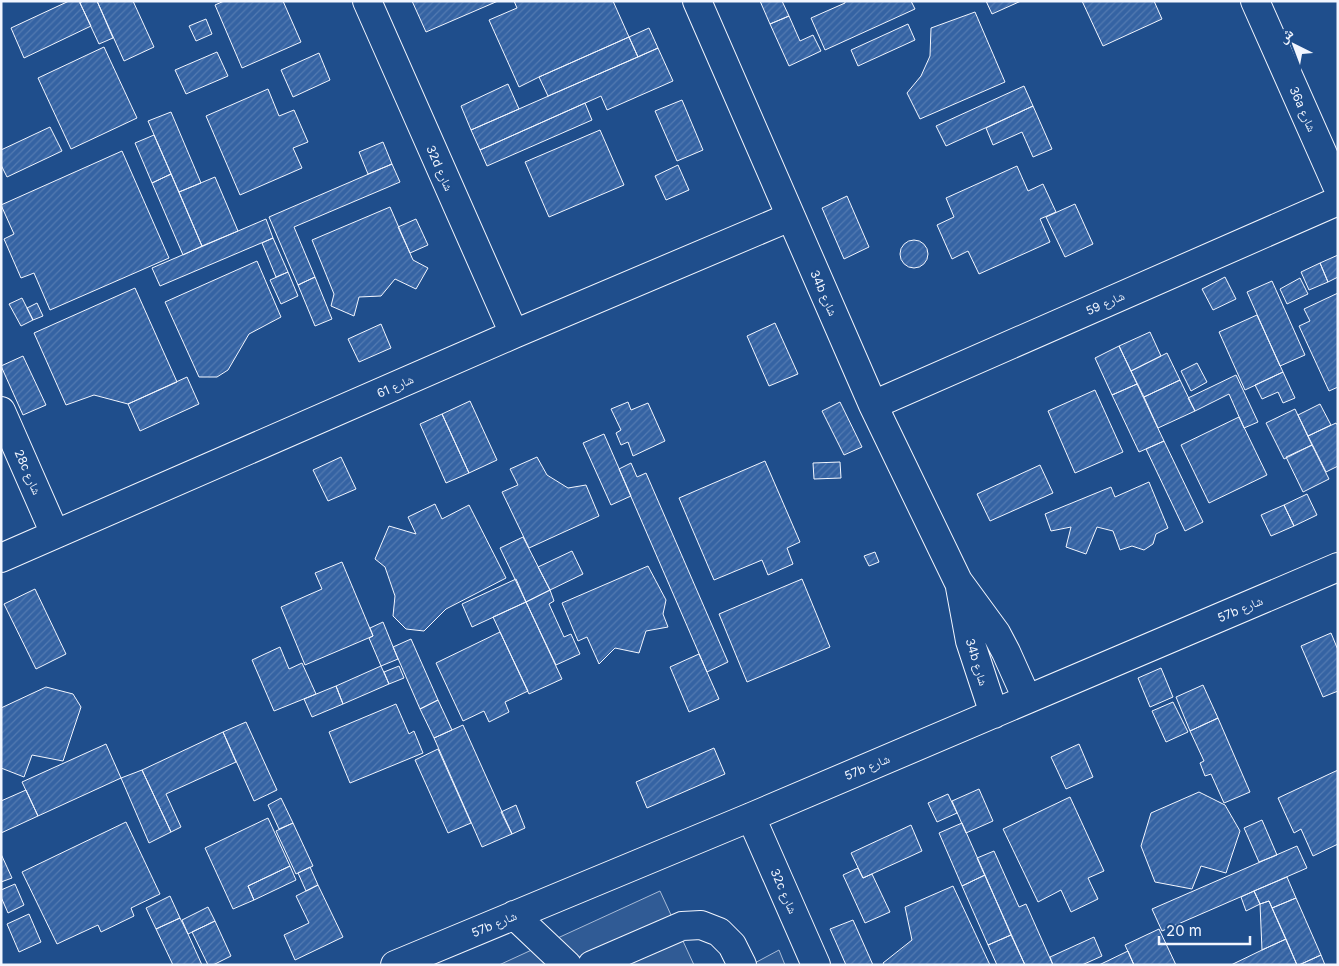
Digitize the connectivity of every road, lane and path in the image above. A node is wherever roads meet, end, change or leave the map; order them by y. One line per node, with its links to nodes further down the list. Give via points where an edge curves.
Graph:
1 (367, 1): 7 (street, 32d شارع)
2 (696, 1): 6 (street, 34b شارع)
3 (1256, 1): 4 (street, 36a شارع)
4 (1338, 188)
5 (1338, 202): 8 (street, شارع 59)
6 (790, 217): 7 (street, شارع 61); 8 (street, 34b شارع)
7 (514, 334): 10 (street, شارع 61)
8 (873, 405): 13 (street, 34b شارع)
9 (1, 411): 10 (street, 28c شارع)
10 (55, 534): 11 (street, شارع 61)
11 (1, 558)
12 (1338, 567): 14 (street, 57b شارع)
13 (958, 581): 14 (street, 34b شارع, via 996,633); 15 (street, 34b شارع, via 970,641)
14 (1027, 699): 15 (street, 57b شارع)
15 (994, 714): 16 (street, 57b شارع)
16 (751, 817): 17 (street, 57b شارع); 23 (street, 32c شارع)
17 (514, 915): 18 (street, 57b شارع); 20 (street)
18 (421, 959): 19 (street, 57b شارع)
19 (395, 965)
20 (568, 965)
21 (592, 965): 22 (street, via 682,926 701,925 719,932 732,945)
22 (742, 965)
23 (816, 965)

